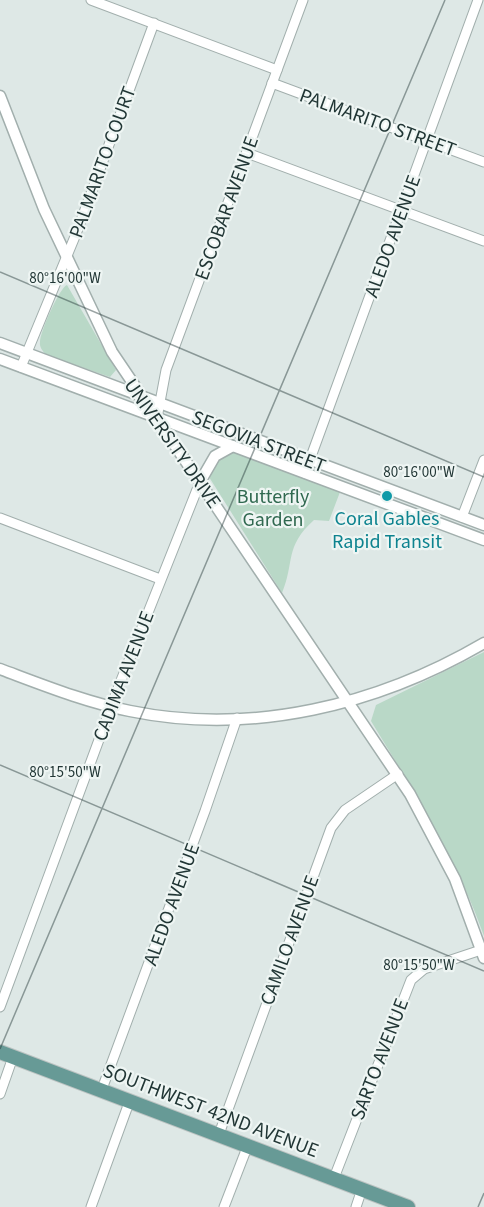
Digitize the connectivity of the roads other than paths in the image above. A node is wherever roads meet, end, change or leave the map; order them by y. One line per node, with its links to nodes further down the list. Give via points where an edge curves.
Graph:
1 (91, 0): 4 (street)
2 (303, 0): 5 (street, ESCOBAR AVENUE)
3 (478, 0): 8 (street, ALEDO AVENUE)
4 (154, 23): 5 (street); 13 (street, PALMARITO COURT)
5 (277, 70): 6 (street, ESCOBAR AVENUE)
6 (272, 83): 8 (street, PALMARITO STREET); 9 (street, ESCOBAR AVENUE)
7 (0, 96): 13 (street, UNIVERSITY DRIVE)
8 (427, 140): 10 (street, PALMARITO STREET); 11 (street, ALEDO AVENUE)
9 (247, 153): 11 (street); 19 (street, ESCOBAR AVENUE, via 168,366)
10 (484, 162)
11 (402, 209): 12 (street); 22 (street, ALEDO AVENUE)
12 (484, 241)
13 (67, 256): 15 (street, PALMARITO COURT); 18 (street, UNIVERSITY DRIVE, via 112,352)
14 (0, 343): 15 (street, SEGOVIA STREET)
15 (27, 353): 17 (street, PALMARITO COURT); 18 (street, SEGOVIA STREET)
16 (0, 359): 17 (street, SEGOVIA STREET)
17 (21, 367): 20 (street, SEGOVIA STREET)
18 (141, 396): 19 (street, SEGOVIA STREET); 20 (street, UNIVERSITY DRIVE)
19 (159, 403): 20 (street, ESCOBAR AVENUE); 22 (street, SEGOVIA STREET)
20 (157, 418): 21 (street, SEGOVIA STREET); 25 (street, UNIVERSITY DRIVE)
21 (233, 446): 24 (street, SEGOVIA STREET); 25 (street, via 215,456)
22 (309, 460): 24 (street, ALEDO AVENUE); 26 (street, SEGOVIA STREET)
23 (484, 460): 26 (street)
24 (305, 473): 29 (street, SEGOVIA STREET)
25 (200, 482): 30 (street, CADIMA AVENUE); 33 (street, UNIVERSITY DRIVE)
26 (462, 517): 28 (street, SEGOVIA STREET)
27 (0, 518): 30 (street)
28 (484, 525)
29 (484, 540)
30 (160, 579): 34 (street, CADIMA AVENUE)
31 (484, 644): 33 (street, via 423,676)
32 (1, 672): 34 (street)
33 (348, 702): 35 (street, via 294,714); 36 (street, UNIVERSITY DRIVE)
34 (111, 706): 35 (street, via 159,715); 38 (street, CADIMA AVENUE)
35 (237, 718): 40 (street, ALEDO AVENUE)
36 (398, 774): 37 (street, UNIVERSITY DRIVE, via 449,864); 43 (street, CAMILO AVENUE, via 345,810 331,828)
37 (483, 954): 45 (street, SARTO AVENUE, via 424,969 411,981)
38 (0, 1007)
39 (7, 1054): 40 (main road, SOUTHWEST 42ND AVENUE); 41 (street)
40 (102, 1089): 42 (main road, SOUTHWEST 42ND AVENUE)
41 (0, 1094)
42 (130, 1100): 43 (main road, SOUTHWEST 42ND AVENUE); 47 (street)
43 (219, 1134): 44 (main road, SOUTHWEST 42ND AVENUE)
44 (248, 1145): 45 (main road, SOUTHWEST 42ND AVENUE); 48 (street)
45 (333, 1178): 46 (main road, SOUTHWEST 42ND AVENUE)
46 (362, 1189): 49 (street); 50 (main road, SOUTHWEST 42ND AVENUE)
47 (91, 1207)
48 (224, 1207)
49 (356, 1207)
50 (408, 1207)

